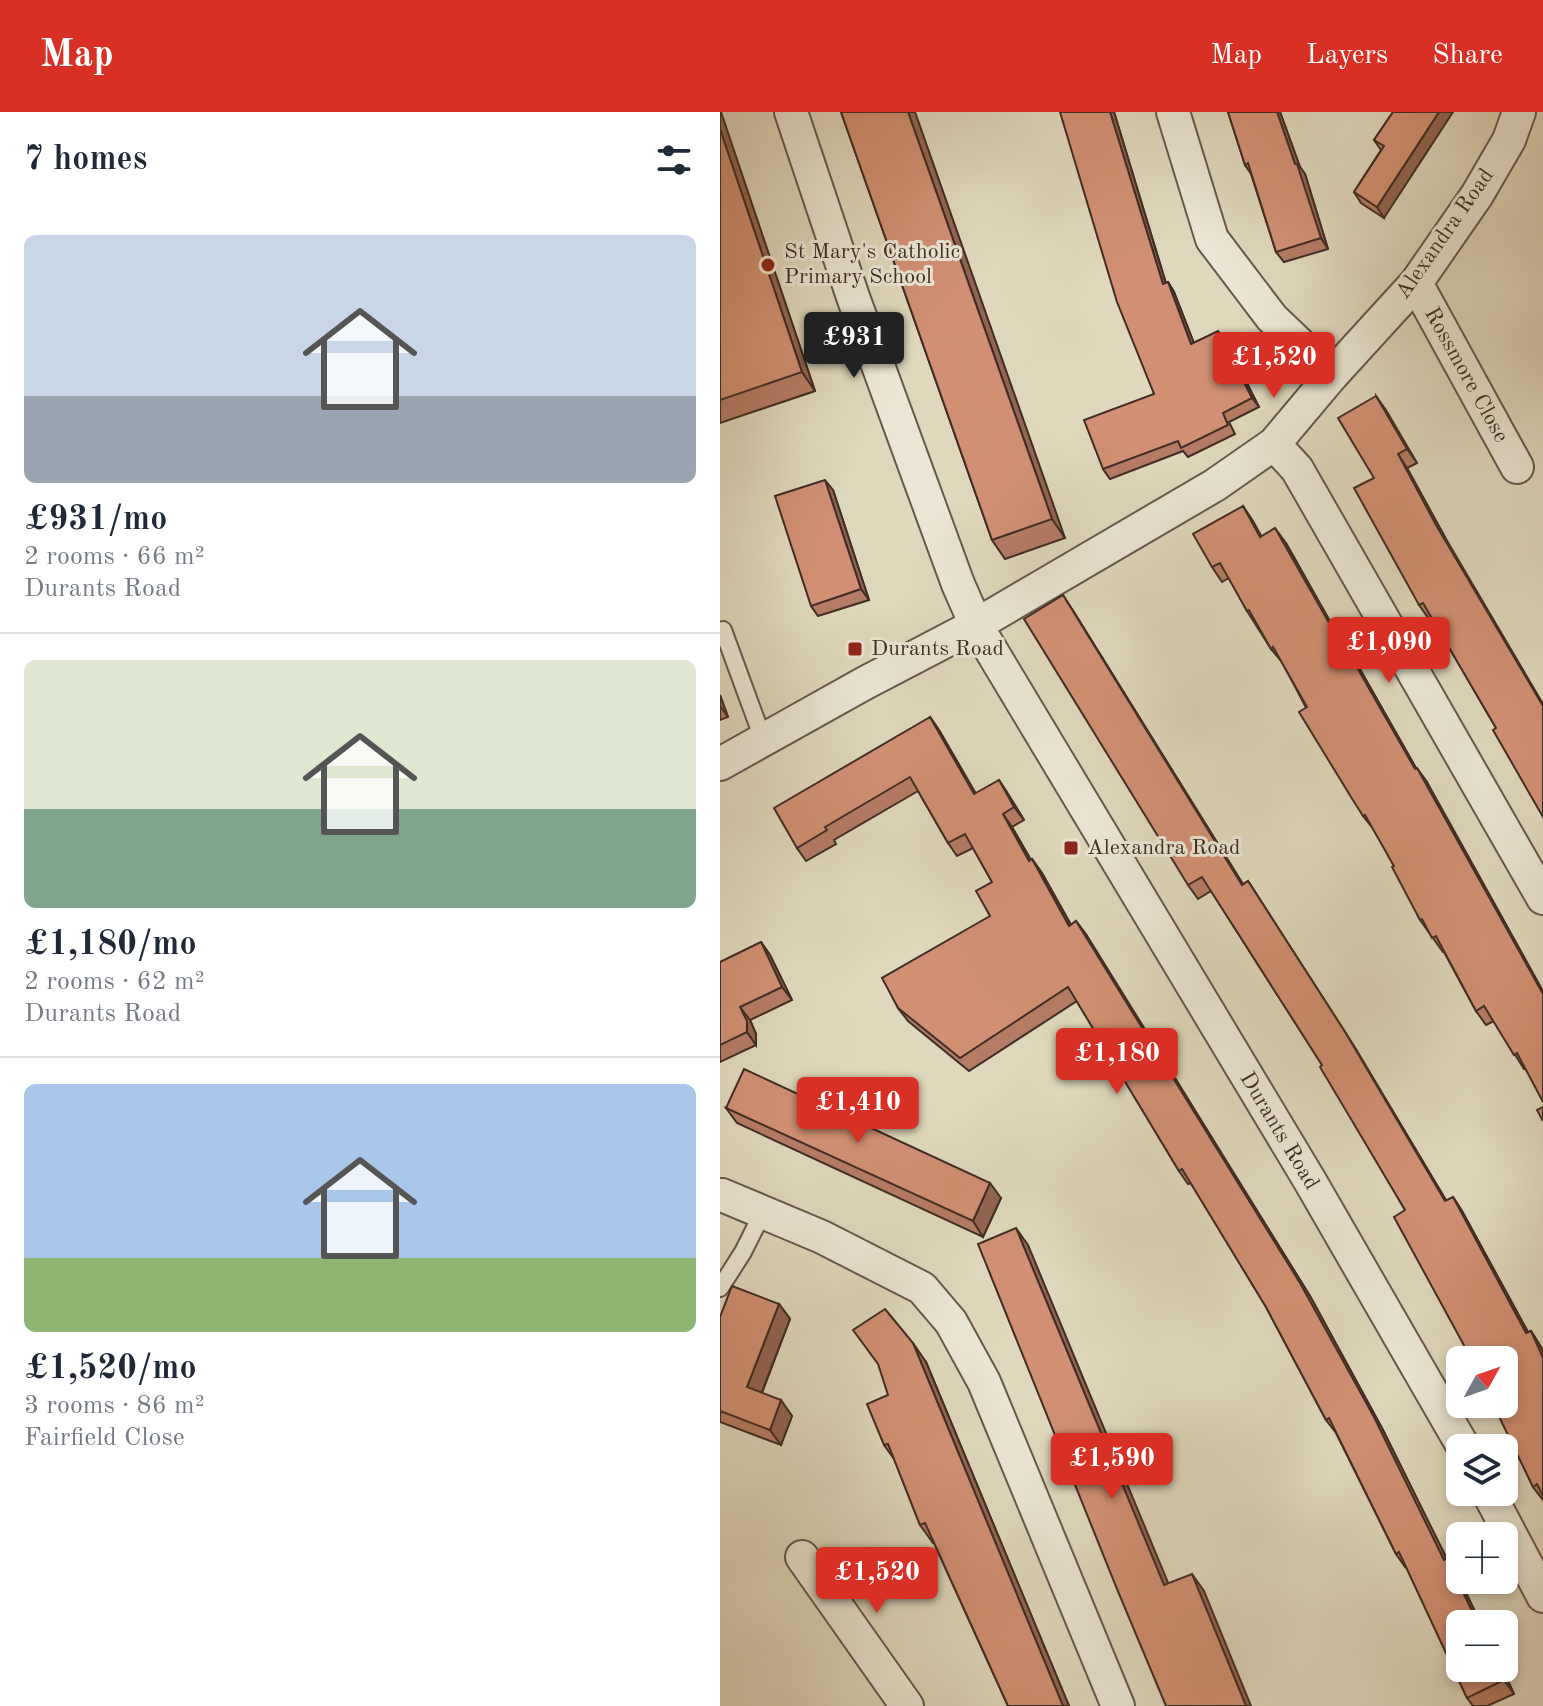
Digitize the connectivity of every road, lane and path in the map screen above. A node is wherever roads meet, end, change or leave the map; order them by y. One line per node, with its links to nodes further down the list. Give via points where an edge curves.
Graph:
1 (791, 112): 8 (street, Durants Road, via 858,312)
2 (1173, 112): 5 (street, via 1212,239 1272,318)
3 (1519, 112): 4 (street, Alexandra Road, via 1477,195)
4 (1416, 283): 5 (street, Alexandra Road); 7 (street, Rossmore Close)
5 (1332, 375): 6 (street, Alexandra Road)
6 (1274, 444): 8 (street, Alexandra Road, via 1215,485); 12 (street, via 1297,469)
7 (1517, 467)
8 (976, 625): 10 (street, Alexandra Road); 16 (street, Durants Road)
9 (723, 630): 10 (lane)
10 (763, 739): 11 (street, Alexandra Road)
11 (720, 764)
12 (1543, 898)
13 (722, 1195): 14 (street)
14 (763, 1212): 15 (lane); 21 (street, via 922,1288 951,1322 984,1382)
15 (720, 1288)
16 (1456, 1434)
17 (1495, 1506): 19 (street)
18 (802, 1557): 20 (street)
19 (1543, 1596)
20 (907, 1706)
21 (1118, 1706)

